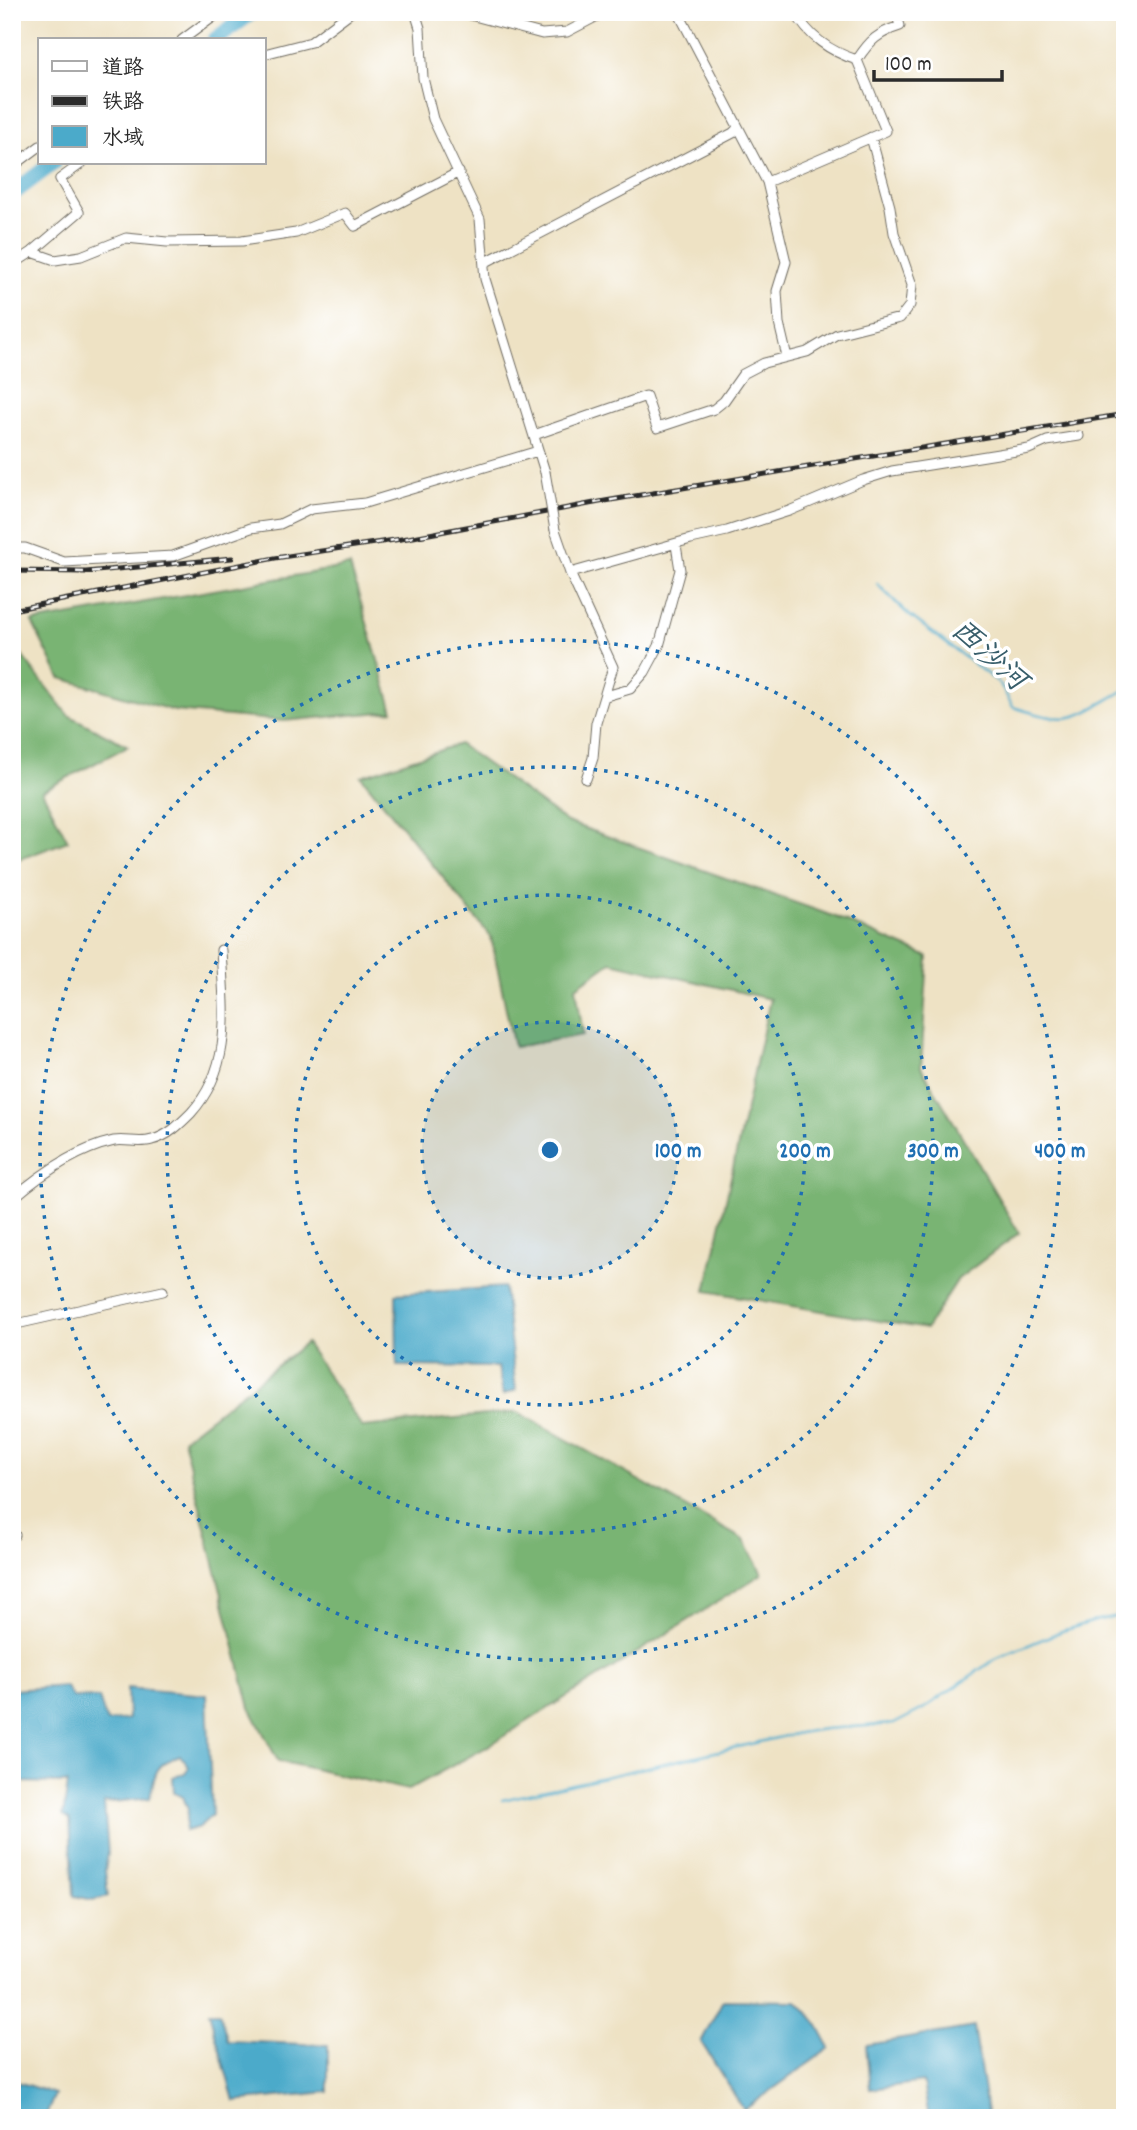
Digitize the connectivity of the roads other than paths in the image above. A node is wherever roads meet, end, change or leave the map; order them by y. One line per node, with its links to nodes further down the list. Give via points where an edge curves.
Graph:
1 (220, 12): 9 (street)
2 (351, 12): 10 (street, via 311,42)
3 (415, 12): 17 (street, via 433,119)
4 (459, 12): 5 (street, via 542,34 566,32)
5 (605, 12)
6 (678, 12): 12 (street)
7 (795, 12): 11 (street, via 805,30)
8 (896, 12): 11 (street, via 900,26 880,33)
9 (185, 38)
10 (266, 53)
11 (857, 60): 13 (street, via 886,131)
12 (737, 129): 18 (street); 20 (street)
13 (871, 138): 18 (street); 22 (street, via 912,285 910,304 900,318 837,334 807,352)
14 (38, 148): 16 (street)
15 (81, 164): 19 (street, via 60,179 79,212)
16 (12, 167)
17 (459, 173): 19 (street, via 355,226 345,213 296,233 243,241 126,238 82,256 55,260); 20 (street, via 480,219)
18 (767, 182): 22 (street, via 786,262 777,291)
19 (32, 253): 21 (street)
20 (484, 262): 23 (street, via 485,279)
21 (12, 265)
22 (787, 357): 23 (street, via 743,374 715,409 657,428 646,396)
23 (534, 435): 25 (street)
24 (1079, 436): 26 (street, via 1029,449 892,471 789,511)
25 (538, 451): 27 (street, via 365,503 311,509 280,524 251,528 173,556 64,562); 28 (street, bridge, via 555,530)
26 (676, 545): 28 (street); 29 (street, via 680,570 659,646 631,689)
27 (12, 548)
28 (570, 573): 29 (street, via 613,667)
29 (606, 696): 30 (street)
30 (586, 779)
31 (221, 950): 32 (street, via 223,1052 200,1103 163,1136 148,1142 116,1141 89,1151 37,1178)
32 (12, 1199)
33 (163, 1291): 34 (street)
34 (12, 1325)

